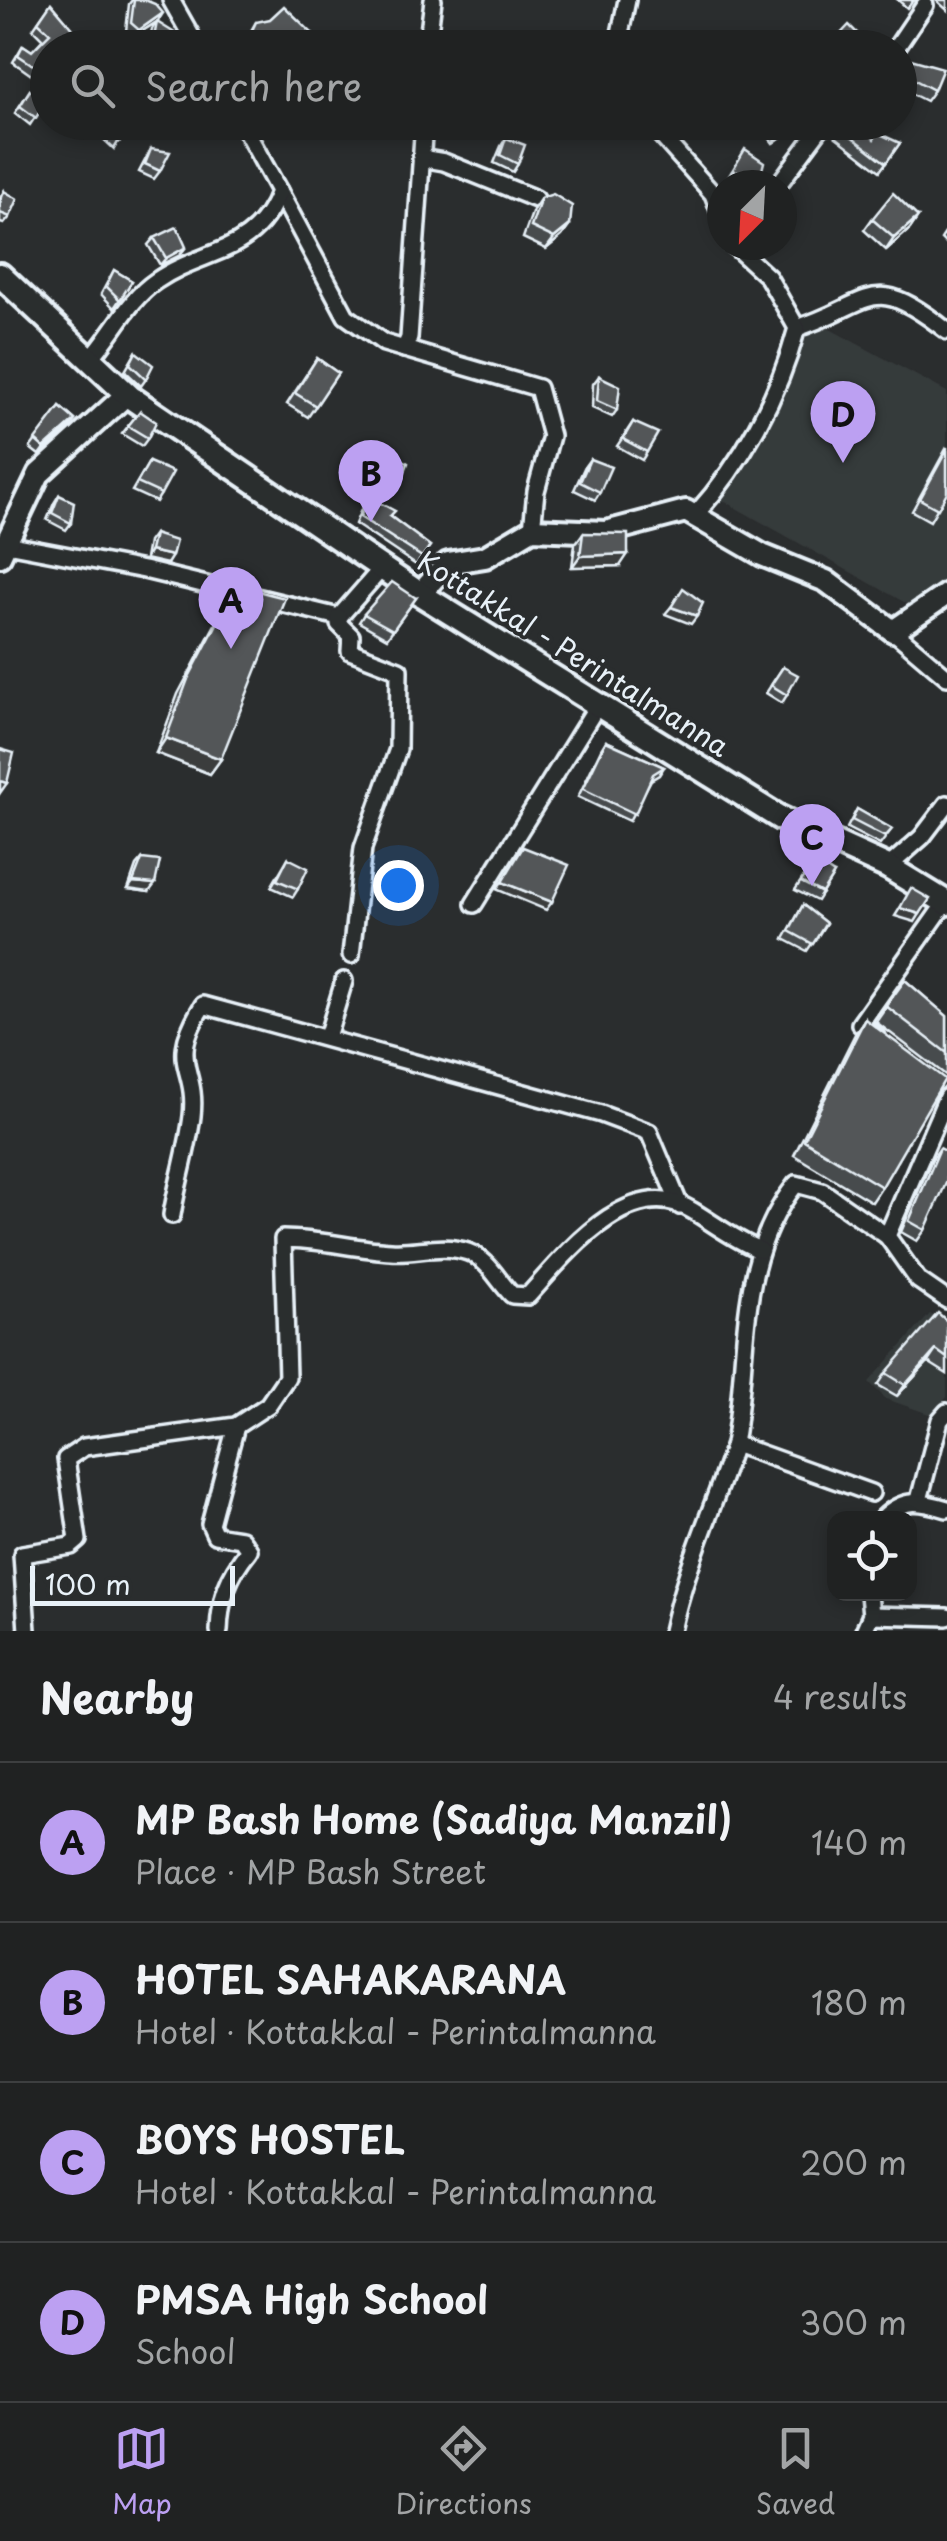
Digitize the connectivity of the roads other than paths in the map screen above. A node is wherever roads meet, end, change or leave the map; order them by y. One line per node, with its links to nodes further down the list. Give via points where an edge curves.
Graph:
1 (171, 0): 5 (street)
2 (433, 0): 6 (street)
3 (627, 0): 7 (street)
4 (925, 6): 8 (street)
5 (188, 30)
6 (429, 30)
7 (621, 30)
8 (908, 30)
9 (250, 140): 16 (street)
10 (422, 140): 13 (street)
11 (665, 140): 15 (street)
12 (812, 140): 14 (street)
13 (421, 158): 17 (street); 22 (street)
14 (789, 170)
15 (707, 188)
16 (280, 191): 22 (street, via 346,316 384,343); 23 (street, via 273,208 230,250 174,270 139,294)
17 (536, 199)
18 (749, 260): 20 (street, via 768,277)
19 (0, 274): 23 (main road, Kottakkal - Perintalmanna)
20 (797, 328): 21 (street, via 870,294 916,306); 25 (street, via 759,424)
21 (947, 331)
22 (404, 348): 26 (street, via 538,388 550,436)
23 (90, 360): 24 (main road, Kottakkal - Perintalmanna)
24 (127, 394): 27 (street, via 39,474); 28 (main road, Kottakkal - Perintalmanna)
25 (695, 515): 26 (street, via 686,511 606,532); 32 (street, via 762,556 826,581)
26 (532, 529): 29 (street, via 485,557 448,563)
27 (3, 550): 31 (street, via 144,570)
28 (382, 568): 29 (main road, Kottakkal - Perintalmanna); 31 (street)
29 (420, 594): 34 (main road, Kottakkal - Perintalmanna)
30 (947, 594): 32 (street)
31 (339, 618): 39 (street, via 351,636 350,651 399,670 398,749 364,848)
32 (893, 631): 33 (street)
33 (947, 677)
34 (599, 703): 36 (main road, Kottakkal - Perintalmanna, via 780,818); 38 (street)
35 (947, 804): 36 (street)
36 (888, 866): 37 (main road, Kottakkal - Perintalmanna)
37 (946, 902): 42 (street, via 860,1024)
38 (474, 904)
39 (351, 956)
40 (344, 981): 41 (street)
41 (327, 1037): 46 (street, via 649,1132); 47 (street, via 202,1006 181,1058 192,1116)
42 (889, 1046)
43 (932, 1078): 44 (street)
44 (947, 1089)
45 (947, 1098): 48 (street)
46 (680, 1206): 49 (street); 52 (street, via 651,1198 618,1212 528,1296 512,1295 470,1252 422,1246 394,1252 282,1239 287,1377 268,1406)
47 (172, 1215)
48 (887, 1236): 49 (street, via 822,1191 796,1184 777,1208); 50 (street, via 918,1280)
49 (760, 1250): 53 (street, via 749,1290)
50 (947, 1300)
51 (947, 1412): 55 (street)
52 (236, 1426): 60 (street, via 84,1448 66,1458 78,1540 22,1554); 61 (street, via 210,1524 215,1535 240,1539 248,1550 230,1575)
53 (734, 1444): 54 (street); 62 (street, via 694,1546)
54 (871, 1493)
55 (919, 1500): 56 (street); 57 (street)
56 (947, 1510)
57 (890, 1511)
58 (947, 1616): 59 (street)
59 (868, 1623)
60 (27, 1631)
61 (220, 1631)
62 (672, 1631)

